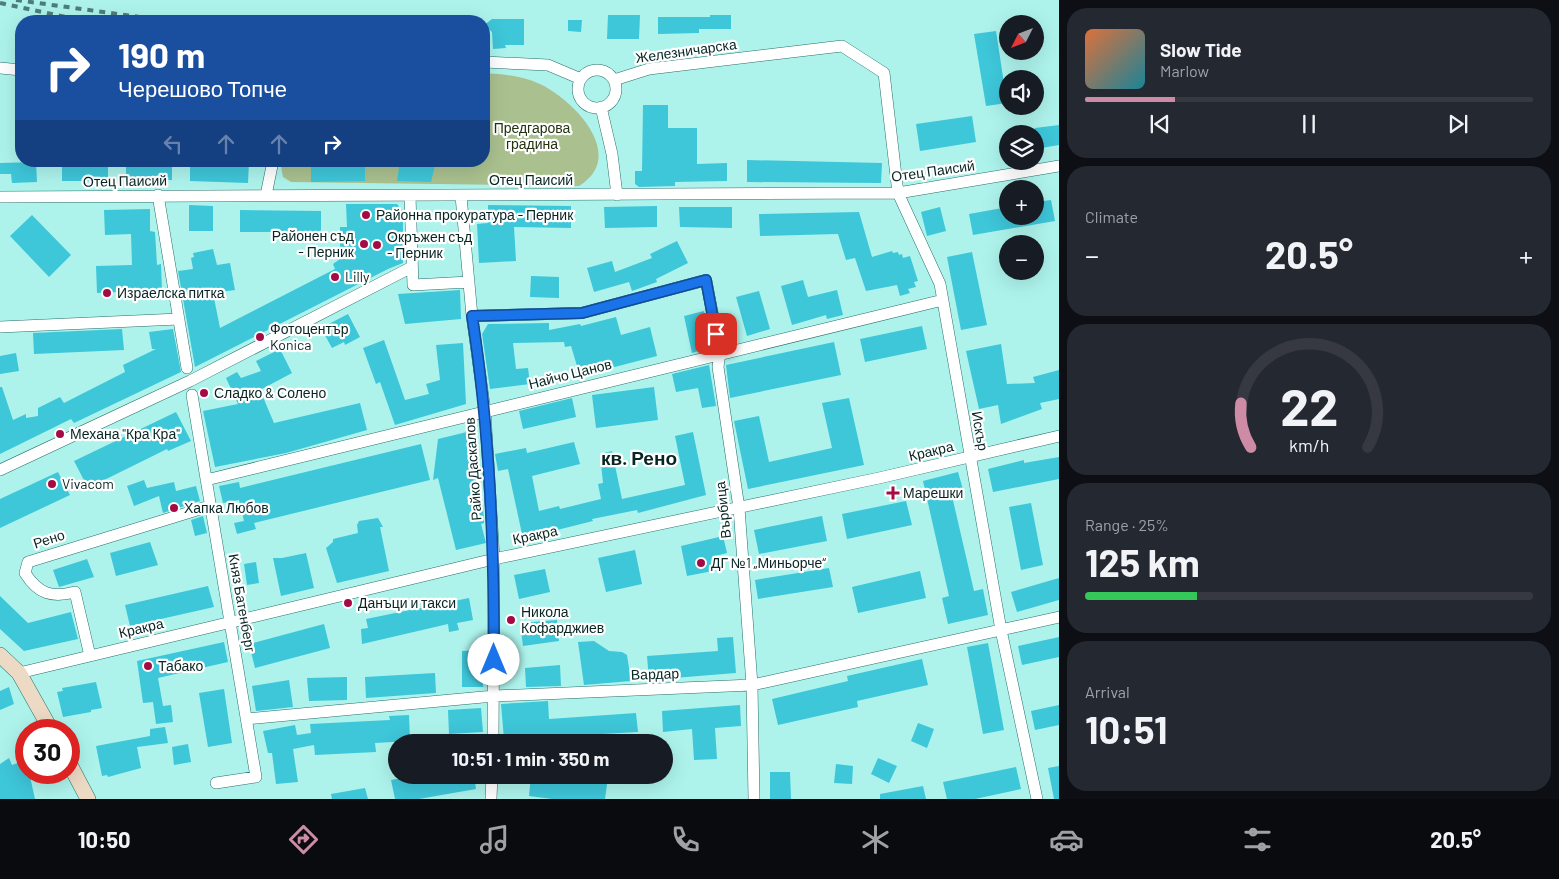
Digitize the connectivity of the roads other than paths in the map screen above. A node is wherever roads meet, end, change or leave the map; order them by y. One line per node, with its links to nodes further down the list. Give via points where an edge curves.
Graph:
1 (842, 46): 6 (street, Железничарска, via 649,69); 10 (street, Искър, via 884,73)
2 (490, 62): 5 (street, via 548,65)
3 (0, 68): 4 (street)
4 (15, 69)
5 (581, 79): 6 (street, via 588,72 597,70 607,72); 7 (street, via 578,90 582,100 590,106)
6 (614, 80): 7 (street, via 617,88 615,97)
7 (601, 107): 13 (street)
8 (1059, 166): 10 (street, Отец Паисий)
9 (272, 167): 12 (street)
10 (898, 192): 13 (street, Отец Паисий); 19 (street, Искър, via 940,284)
11 (158, 195): 12 (street, Отец Паисий); 16 (street, Отец Паисий); 21 (street)
12 (266, 195): 14 (street, Отец Паисий)
13 (617, 195): 15 (street, Отец Паисий)
14 (410, 196): 15 (street, Отец Паисий); 17 (street)
15 (460, 196): 18 (street, Райко Даскалов)
16 (0, 197)
17 (412, 267): 18 (street, via 413,285); 29 (street, via 190,382)
18 (469, 282): 20 (street, Райко Даскалов)
19 (943, 300): 23 (street, Найчо Цанов); 28 (street, Искър)
20 (472, 316): 23 (street, Върбица, via 582,313 706,280); 26 (street, Райко Даскалов)
21 (179, 319): 22 (street); 24 (street)
22 (0, 327)
23 (720, 353): 26 (street, Найчо Цанов); 32 (street, Върбица, via 718,367)
24 (187, 368)
25 (192, 395): 30 (street, Княз Батенберг)
26 (485, 411): 30 (street, Найчо Цанов); 33 (street, Райко Даскалов)
27 (1059, 436): 28 (street, Кракра)
28 (970, 458): 32 (street, Кракра); 36 (street, Искър)
29 (0, 470)
30 (206, 480): 31 (street, Княз Батенберг)
31 (210, 506): 35 (street, Княз Батенберг); 38 (street, Рено, via 28,562 24,573 40,590 58,597 75,592)
32 (739, 508): 33 (street, Кракра); 40 (street, Върбица)
33 (494, 559): 35 (street, Кракра); 41 (street, Райко Даскалов)
34 (1059, 617): 36 (street, Вардар)
35 (230, 622): 38 (street, Кракра); 43 (street, Княз Батенберг)
36 (1002, 630): 40 (street, Вардар); 51 (street, Искър)
37 (0, 655): 39 (main road)
38 (90, 656): 39 (street, Кракра)
39 (19, 673): 42 (main road)
40 (752, 685): 41 (street, Вардар); 50 (street, Върбица)
41 (494, 696): 43 (street, Вардар); 44 (street, Райко Даскалов)
42 (44, 719)
43 (246, 719): 45 (street, Княз Батенберг, via 256,777)
44 (492, 734)
45 (216, 783)
46 (80, 784): 48 (main road)
47 (492, 784): 49 (street)
48 (88, 799)
49 (491, 799)
50 (754, 799)
51 (1037, 799)

